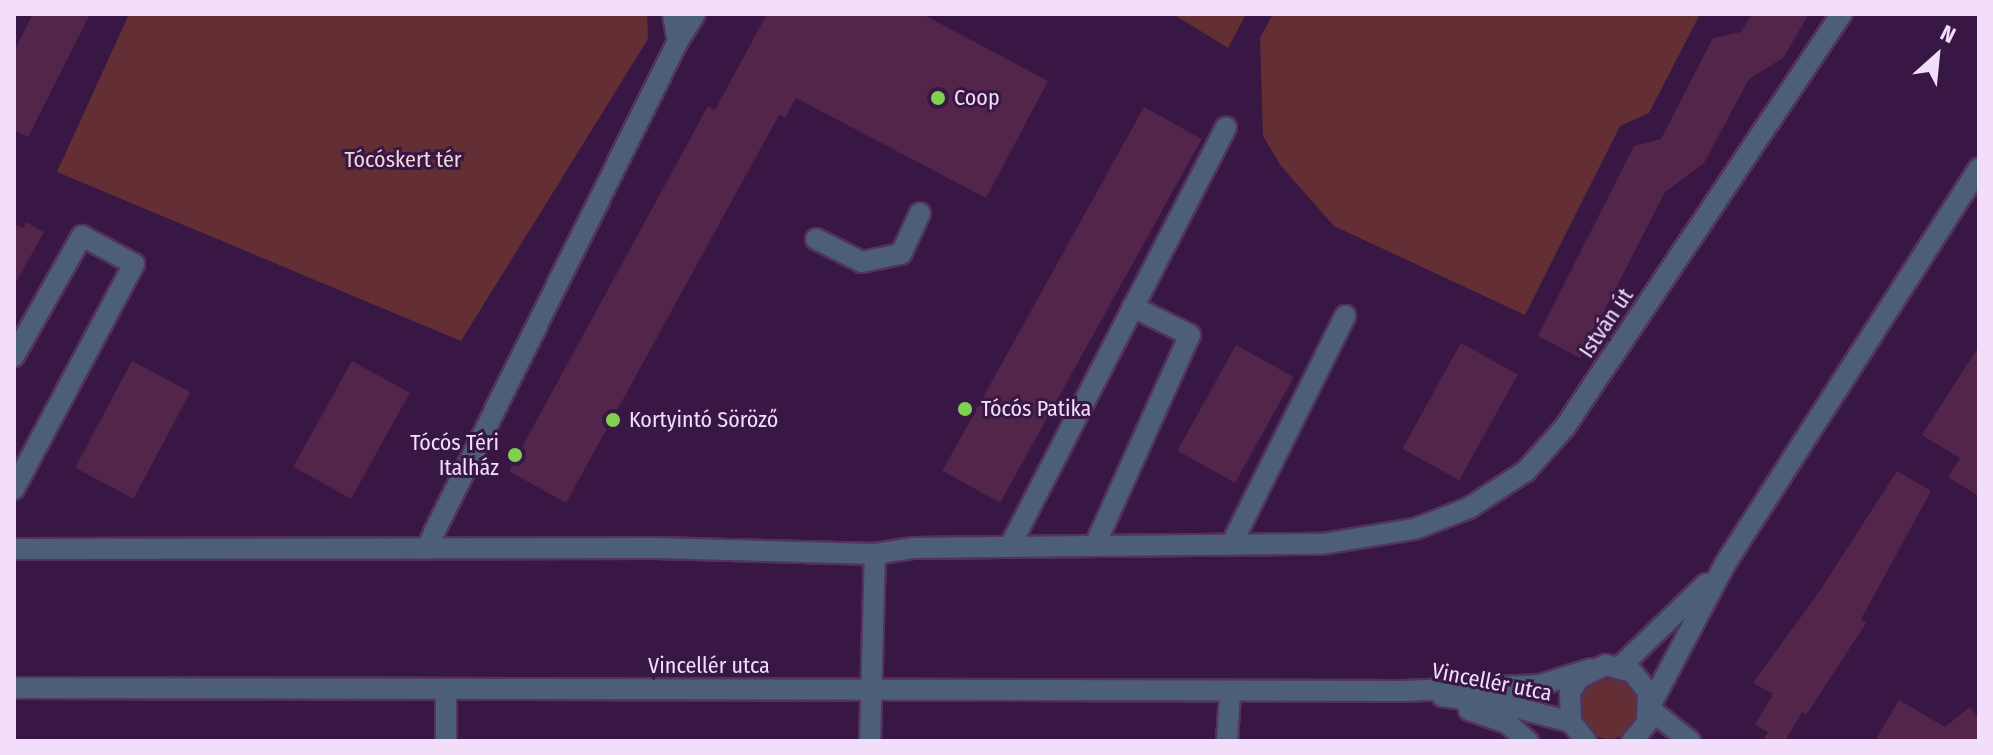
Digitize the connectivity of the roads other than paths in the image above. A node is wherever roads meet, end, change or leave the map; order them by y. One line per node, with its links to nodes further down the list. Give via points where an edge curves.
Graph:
1 (673, 14): 4 (street)
2 (695, 14): 4 (street)
3 (1842, 14): 13 (street, István út, via 1565,427 1526,471 1469,508 1415,529 1322,544)
4 (678, 41): 17 (street)
5 (1226, 127): 9 (street)
6 (1979, 169): 19 (street)
7 (920, 213): 8 (street, via 901,254 862,262)
8 (816, 239)
9 (1133, 307): 14 (street, via 1190,335); 15 (street)
10 (1345, 316): 13 (street)
11 (14, 356): 12 (street, via 82,236 134,264)
12 (14, 489)
13 (1232, 543): 14 (street)
14 (1095, 545): 15 (street)
15 (1010, 546): 18 (street)
16 (14, 549): 17 (street)
17 (426, 549): 18 (street)
18 (875, 554): 24 (street)
19 (1725, 564): 20 (street); 27 (street)
20 (1620, 667): 21 (street, Vincellér utca); 27 (street, via 1641,680)
21 (1591, 669): 25 (street, Vincellér utca, via 1540,685); 28 (street, via 1570,692)
22 (14, 688): 23 (street, Vincellér utca)
23 (446, 690): 24 (street, Vincellér utca); 29 (street)
24 (874, 691): 26 (street, Vincellér utca); 30 (street)
25 (1404, 691): 26 (street, Vincellér utca); 28 (street, Vincellér utca, via 1506,705); 32 (street, via 1494,717)
26 (1230, 693): 31 (street)
27 (1651, 707): 34 (street, via 1647,723); 35 (street)
28 (1568, 732): 33 (street)
29 (446, 741)
30 (870, 741)
31 (1227, 741)
32 (1528, 741)
33 (1586, 741)
34 (1632, 741)
35 (1690, 741)

